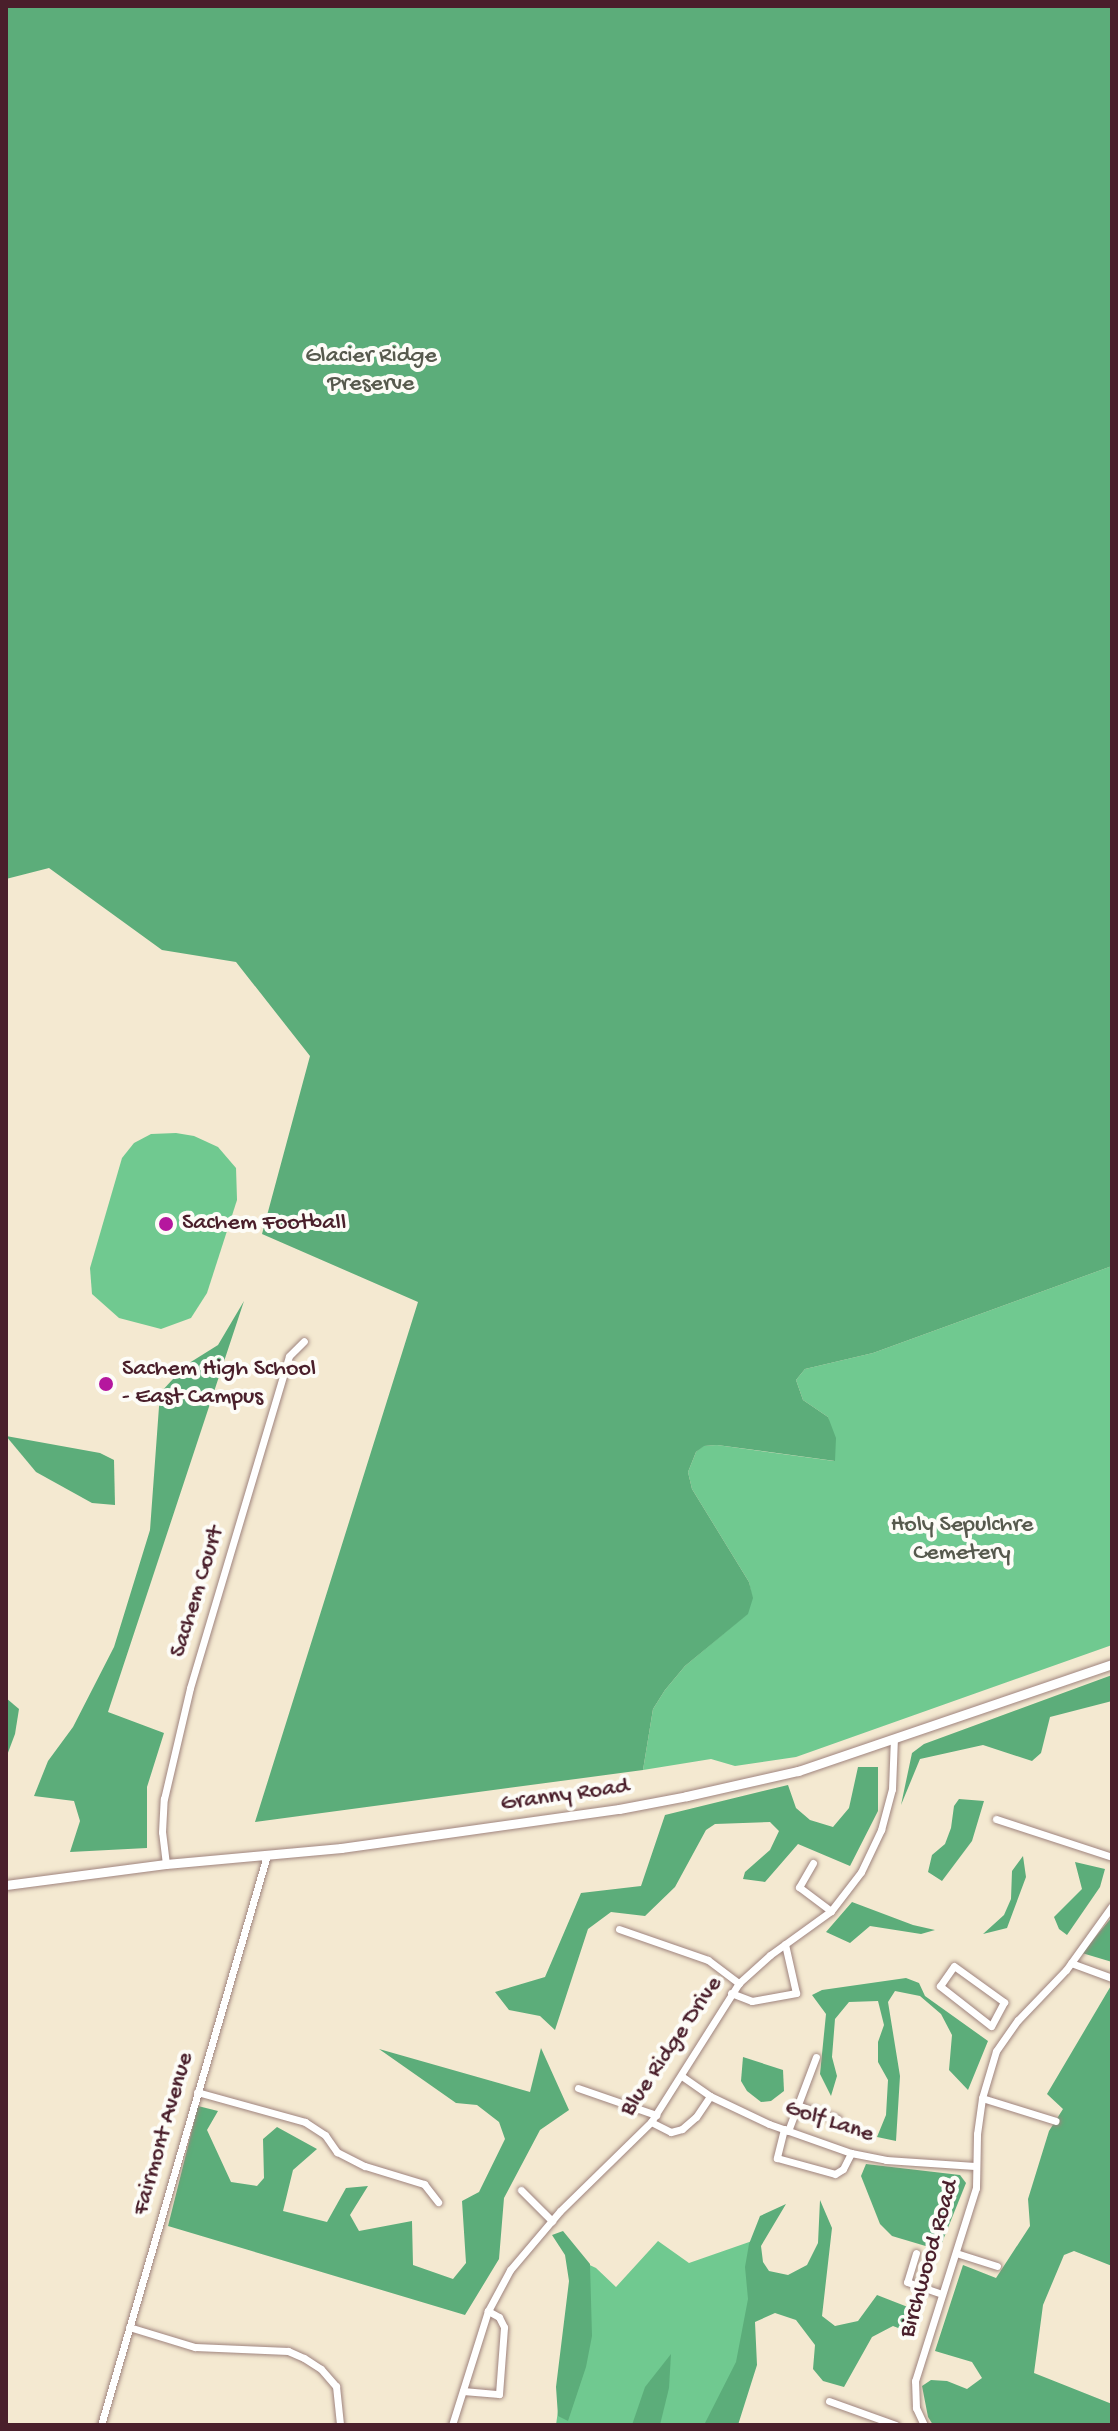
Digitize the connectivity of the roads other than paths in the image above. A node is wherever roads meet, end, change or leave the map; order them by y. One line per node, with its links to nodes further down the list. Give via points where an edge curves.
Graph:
1 (304, 1341): 8 (street, Sachem Court, via 289,1356 190,1688 164,1799)
2 (1112, 1664): 3 (street, Granny Road)
3 (894, 1738): 5 (street, Granny Road, via 798,1771 619,1809); 11 (street, Blue Ridge Drive, via 892,1789 881,1830 861,1872)
4 (996, 1819): 6 (street)
5 (267, 1855): 8 (street, Granny Road); 23 (street, Fairmont Avenue)
6 (1112, 1857)
7 (813, 1863): 11 (street, via 799,1887)
8 (166, 1864): 9 (street, Granny Road)
9 (6, 1885)
10 (1112, 1906): 14 (street, Birchwood Road)
11 (831, 1911): 13 (street, Blue Ridge Drive)
12 (619, 1929): 16 (street, via 708,1960)
13 (785, 1944): 16 (street, Blue Ridge Drive); 17 (street, via 796,1993 752,2001)
14 (1071, 1963): 15 (street); 19 (street, Birchwood Road)
15 (1112, 1978)
16 (739, 1983): 17 (street, Blue Ridge Drive)
17 (731, 1993): 21 (street, Blue Ridge Drive)
18 (991, 2026): 18 (street, via 1004,2002 954,1966 940,1986); 19 (street)
19 (1005, 2038): 25 (street, Birchwood Road)
20 (816, 2057): 26 (street)
21 (683, 2077): 24 (street, Golf Lane); 27 (street, Blue Ridge Drive)
22 (578, 2088): 27 (street)
23 (197, 2092): 34 (street, via 305,2122 325,2135 337,2152 424,2184); 41 (street, Fairmont Avenue)
24 (710, 2096): 27 (street, via 682,2129 671,2132); 30 (street, Golf Lane)
25 (982, 2098): 29 (street); 32 (street, Birchwood Road)
26 (797, 2105): 28 (street); 30 (street)
27 (654, 2118): 35 (street, Blue Ridge Drive)
28 (838, 2119)
29 (1056, 2121)
30 (786, 2130): 31 (street, Golf Lane); 31 (street, via 777,2158 835,2174)
31 (851, 2153): 32 (street, Golf Lane)
32 (975, 2166): 37 (street, Birchwood Road, via 976,2188)
33 (521, 2190): 35 (street)
34 (438, 2202)
35 (552, 2221): 40 (street, Blue Ridge Drive, via 510,2270)
36 (916, 2253): 39 (street, via 907,2282)
37 (956, 2253): 38 (street); 39 (street, Birchwood Road)
38 (997, 2266)
39 (942, 2294): 48 (street, Birchwood Road, via 915,2381 916,2408)
40 (488, 2311): 42 (street, Blue Ridge Drive); 42 (street, via 504,2327 499,2394)
41 (129, 2327): 44 (street, Fairmont Avenue); 45 (street, via 195,2347 288,2351 304,2358 336,2386)
42 (463, 2391): 46 (street, Blue Ridge Drive)
43 (829, 2401): 47 (street)
44 (101, 2425)
45 (340, 2425)
46 (452, 2425)
47 (896, 2425)
48 (924, 2425)

